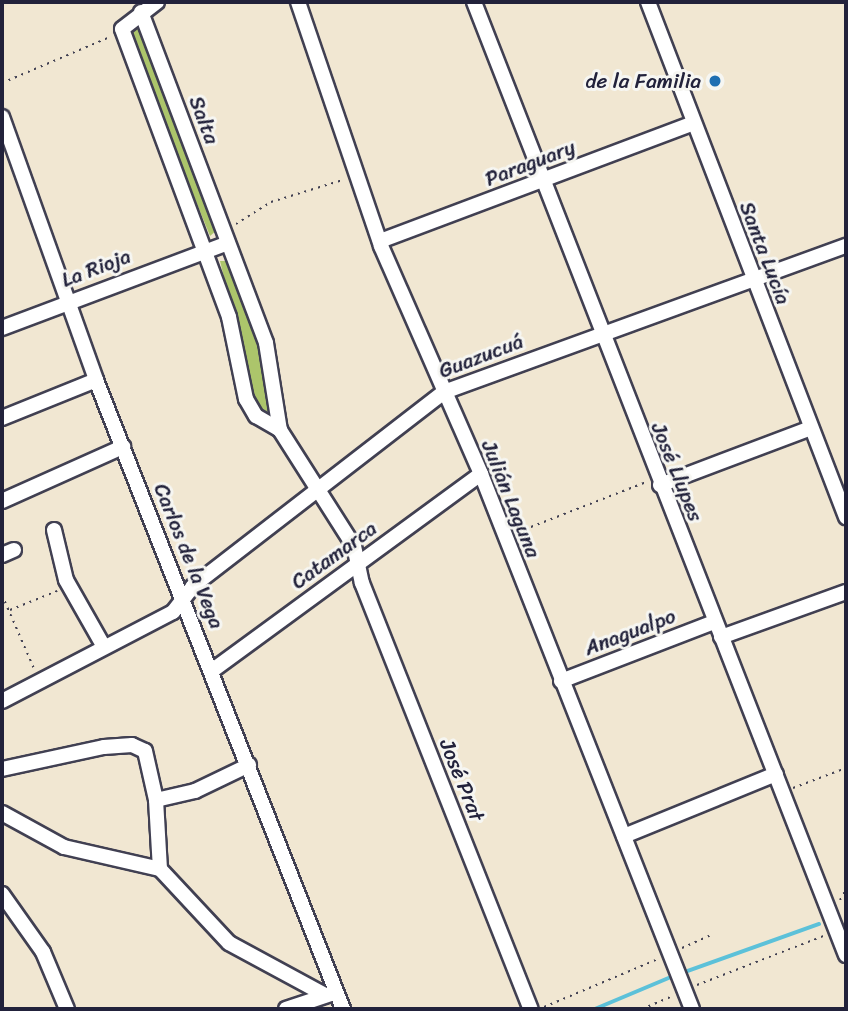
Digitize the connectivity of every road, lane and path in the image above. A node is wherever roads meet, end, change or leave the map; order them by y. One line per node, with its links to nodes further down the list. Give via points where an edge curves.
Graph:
1 (157, 2): 5 (street)
2 (298, 2): 10 (street, Julián Laguna)
3 (474, 2): 11 (street, José Llupes)
4 (648, 2): 9 (street, Santa Lucía)
5 (141, 12): 6 (street); 12 (street, Salta)
6 (122, 29): 7 (path); 15 (street, Salta)
7 (2, 83)
8 (2, 117): 17 (street, Carlos de la Vega)
9 (694, 123): 11 (street, Paraguary); 16 (street, Santa Lucía)
10 (356, 174): 12 (path, via 258,208); 13 (street, Julián Laguna)
11 (542, 182): 13 (street, Paraguary); 19 (street, José Llupes)
12 (226, 238): 15 (street); 24 (street, Salta, via 274,370)
13 (380, 241): 21 (street, Julián Laguna)
14 (846, 246): 16 (street, Guazucuá)
15 (206, 251): 17 (street, La Rioja); 24 (street, Salta, via 240,351 246,399 256,416)
16 (752, 279): 19 (street, Guazucuá); 23 (street, Santa Lucía)
17 (68, 302): 18 (street, La Rioja); 20 (street, Carlos de la Vega)
18 (2, 328)
19 (601, 333): 21 (street, Guazucuá); 27 (street, José Llupes)
20 (96, 380): 22 (street); 25 (street, Carlos de la Vega)
21 (444, 392): 26 (street, Julián Laguna); 28 (street, Guazucuá)
22 (2, 418)
23 (811, 428): 27 (street); 30 (street, Santa Lucía)
24 (280, 430): 28 (street, Salta)
25 (123, 447): 29 (street); 37 (street, Carlos de la Vega)
26 (481, 474): 32 (street, Julián Laguna); 33 (street, Catamarca)
27 (659, 482): 32 (path); 39 (street, José Llupes)
28 (317, 489): 33 (street, Salta, via 354,546); 37 (street, Guazucuá, via 193,586)
29 (2, 501)
30 (846, 517)
31 (54, 530): 34 (street)
32 (505, 537): 44 (street, Julián Laguna)
33 (358, 565): 42 (street, Catamarca); 65 (street, José Prat)
34 (69, 586): 38 (path); 41 (street)
35 (846, 592): 40 (street)
36 (2, 595): 38 (path)
37 (186, 600): 41 (street); 42 (street, Carlos de la Vega)
38 (9, 611): 43 (path)
39 (714, 622): 40 (street, José Llupes); 44 (street, Anagualpo)
40 (721, 637): 49 (street, José Llupes)
41 (103, 645): 43 (street)
42 (213, 670): 46 (street, Carlos de la Vega)
43 (38, 679): 45 (street)
44 (561, 681): 53 (street, Julián Laguna)
45 (2, 701)
46 (249, 765): 51 (street, via 195,791); 61 (street, Carlos de la Vega)
47 (846, 768): 50 (path)
48 (2, 769): 51 (street, via 54,754 132,745 145,751)
49 (776, 774): 50 (street, José Llupes); 53 (street)
50 (782, 792): 56 (street, José Llupes)
51 (156, 800): 54 (street)
52 (2, 813): 54 (street, via 64,847)
53 (624, 836): 58 (street, Julián Laguna)
54 (160, 869): 61 (street, via 229,943)
55 (2, 894): 62 (street, via 43,952)
56 (836, 932): 59 (street, José Llupes); 60 (path)
57 (713, 934): 58 (path)
58 (670, 954): 60 (street, Julián Laguna); 66 (path)
59 (846, 955)
60 (685, 990): 67 (path); 68 (street, Julián Laguna)
61 (331, 994): 63 (street); 64 (street, Carlos de la Vega)
62 (67, 1009)
63 (286, 1009)
64 (343, 1009)
65 (531, 1009)
66 (539, 1009)
67 (642, 1009)
68 (692, 1009)

